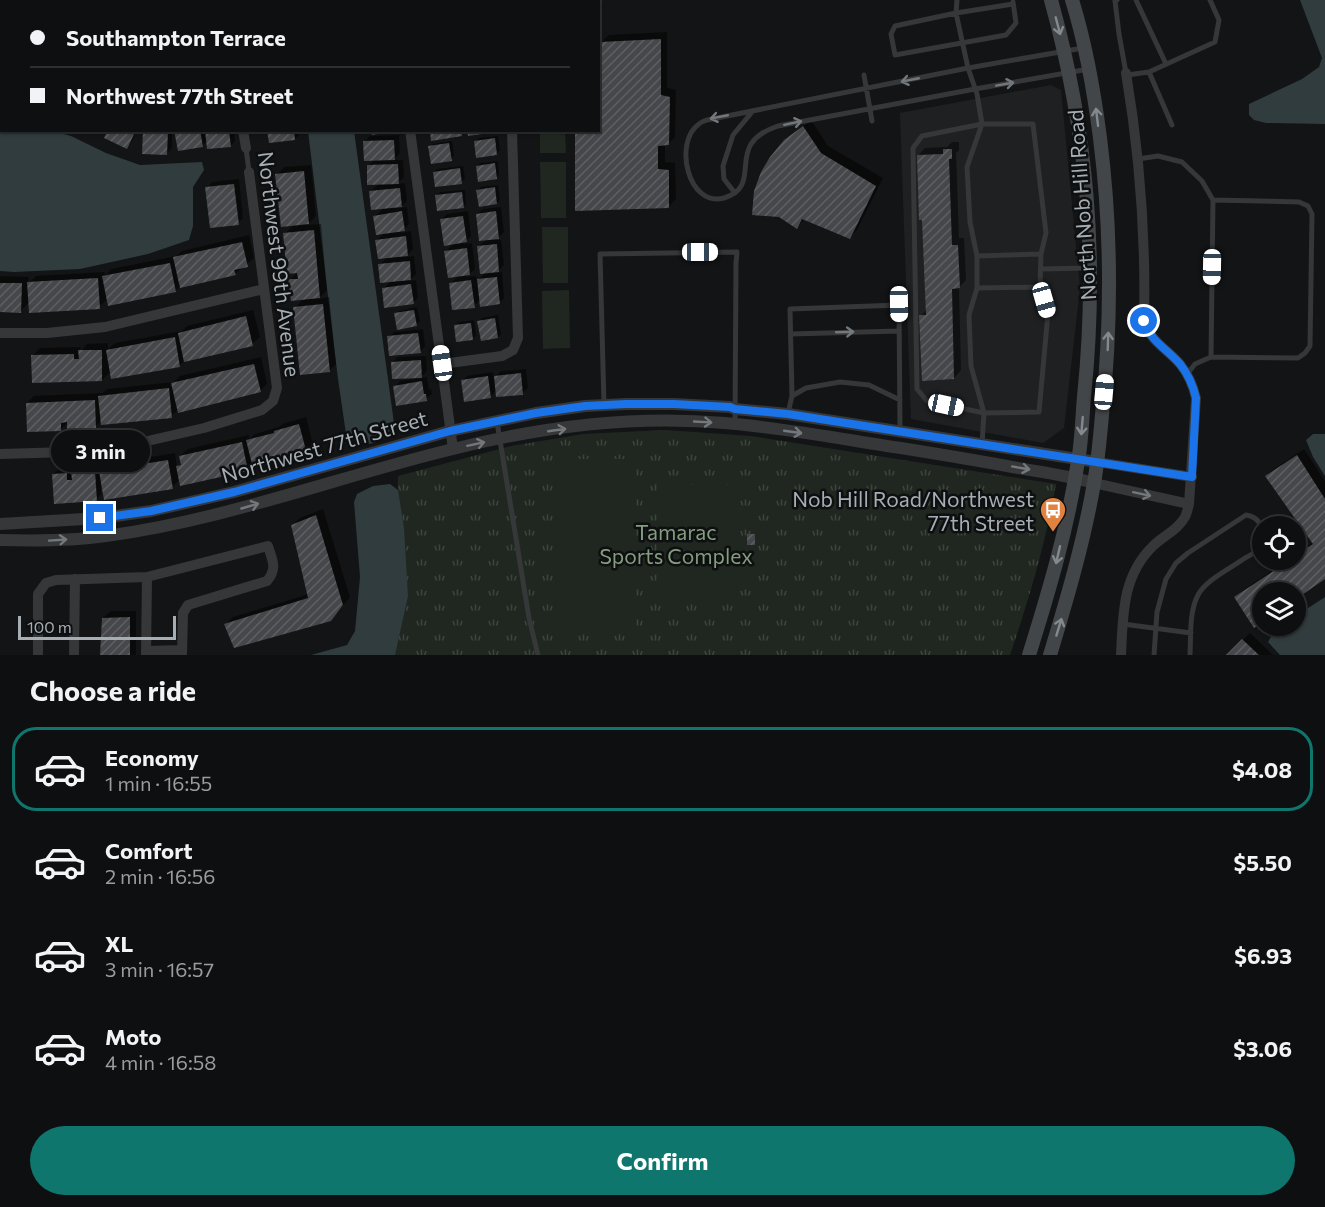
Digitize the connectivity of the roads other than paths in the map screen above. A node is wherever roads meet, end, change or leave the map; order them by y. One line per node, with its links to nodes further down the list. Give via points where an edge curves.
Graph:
1 (957, 0): 8 (lane)
2 (1050, 0): 11 (main road, North Nob Hill Road, one-way to 11)
3 (1071, 0): 10 (main road, North Nob Hill Road)
4 (1117, 0): 17 (lane)
5 (1136, 0): 12 (lane)
6 (1210, 0): 12 (lane, via 1219,20 1215,42)
7 (1013, 2): 8 (lane); 9 (lane, via 1016,23 1006,34)
8 (956, 13): 9 (lane); 9 (lane, via 895,26 891,34 895,56)
9 (963, 43): 13 (lane)
10 (1085, 48): 11 (lane); 14 (main road, North Nob Hill Road)
11 (1064, 52): 13 (lane); 15 (main road, North Nob Hill Road)
12 (1166, 64): 16 (lane)
13 (968, 69): 19 (lane, one-way to 19); 20 (lane)
14 (1090, 69): 15 (lane); 62 (main road, North Nob Hill Road, one-way to 14, via 1108,358 1110,250)
15 (1069, 72): 20 (lane, one-way to 15); 36 (main road, North Nob Hill Road, via 1085,178)
16 (1149, 72): 17 (lane); 25 (lane)
17 (1126, 74): 30 (street)
18 (864, 75): 19 (lane)
19 (867, 88): 21 (lane); 22 (lane)
20 (975, 89): 21 (lane); 24 (lane)
21 (869, 108): 23 (lane); 32 (lane, one-way to 21, via 745,179 750,146 758,136 795,122)
22 (753, 111): 32 (lane, via 733,135 723,166 723,179); 32 (lane, one-way to 32, via 707,120 697,125 687,143 687,168 698,191 722,199)
23 (872, 121)
24 (982, 124): 34 (lane, via 1033,124 1046,233); 35 (lane, via 968,167 970,222); 51 (lane, via 922,136 913,148 917,389 927,401)
25 (1172, 125)
26 (243, 132): 29 (street, Northwest 99th Avenue)
27 (410, 132): 45 (street)
28 (512, 132): 45 (street, via 518,338 513,350 502,356)
29 (246, 148): 31 (lane, Northwest 99th Avenue)
30 (1138, 159): 33 (lane, via 1158,156 1182,162 1202,181); 46 (street, via 1144,233 1144,321 1153,339)
31 (249, 172): 40 (street, Northwest 99th Avenue)
32 (735, 193)
33 (1213, 200): 44 (lane); 44 (lane, via 1299,202 1308,206 1312,214 1310,346 1298,358)
34 (1041, 254): 35 (lane); 37 (lane)
35 (977, 256): 39 (lane)
36 (1090, 268): 37 (lane); 61 (main road, North Nob Hill Road, one-way to 61, via 1089,351)
37 (1041, 269): 38 (lane)
38 (1041, 287): 39 (lane); 51 (lane, via 1048,313 1039,412)
39 (977, 288): 51 (lane, via 969,315 971,366)
40 (264, 289): 42 (street, via 105,327); 60 (street, Northwest 99th Avenue, via 278,388 273,401 262,410 139,443 69,452)
41 (899, 331): 43 (lane, one-way to 41); 43 (lane, via 899,304 790,309); 48 (lane)
42 (0, 333)
43 (791, 334): 47 (lane)
44 (1211, 357): 46 (lane, via 1195,364)
45 (442, 363): 55 (street)
46 (1187, 374): 63 (street, via 1196,398)
47 (792, 396): 48 (lane, via 806,388 840,382 869,385); 52 (lane)
48 (900, 400): 56 (lane)
49 (604, 405): 50 (street, Northwest 77th Street, via 674,404); 50 (lane, via 600,254 737,252); 53 (street, Northwest 77th Street)
50 (735, 409): 52 (street, Northwest 77th Street); 54 (lane)
51 (984, 413): 58 (lane)
52 (788, 414): 56 (street, Northwest 77th Street)
53 (496, 422): 55 (street, Northwest 77th Street); 57 (lane)
54 (735, 425): 57 (street, Northwest 77th Street, one-way to 54, via 627,421); 64 (street, Northwest 77th Street, one-way to 64)
55 (450, 431): 59 (street); 67 (street, Northwest 77th Street, via 234,492 151,511)
56 (900, 431): 58 (street, Northwest 77th Street)
57 (499, 439): 59 (street, Northwest 77th Street, one-way to 57); 78 (lane)
58 (982, 444): 61 (street, Northwest 77th Street)
59 (453, 449): 68 (street, Northwest 77th Street, one-way to 59, via 103,537 155,528)
60 (0, 454)
61 (1079, 459): 62 (street, Northwest 77th Street); 64 (main road, North Nob Hill Road)
62 (1097, 462): 63 (street, Northwest 77th Street); 65 (main road, North Nob Hill Road)
63 (1192, 477): 66 (street)
64 (1075, 478): 65 (street, Northwest 77th Street); 79 (main road, North Nob Hill Road, one-way to 79, via 1057,562)
65 (1094, 483): 66 (street, Northwest 77th Street, one-way to 66); 80 (main road, North Nob Hill Road, one-way to 65, via 1068,598)
66 (1189, 504): 71 (street, via 1184,518 1153,546 1130,579)
67 (0, 524)
68 (0, 540)
69 (147, 577): 70 (street); 74 (street); 75 (street, via 268,546 274,567 267,581 188,605 183,613)
70 (75, 579): 76 (street, via 46,583 38,594); 77 (street)
71 (1123, 624): 72 (lane); 81 (street)
72 (1156, 628): 73 (lane); 73 (lane, via 1166,579 1176,563 1239,519 1253,516 1263,529 1262,541 1256,551 1206,585 1198,595); 82 (lane)
73 (1191, 633): 83 (lane)
74 (146, 653): 75 (street)
75 (182, 653)
76 (38, 655)
77 (74, 655)
78 (537, 655)
79 (1029, 655)
80 (1050, 655)
81 (1120, 655)
82 (1154, 655)
83 (1190, 655)

